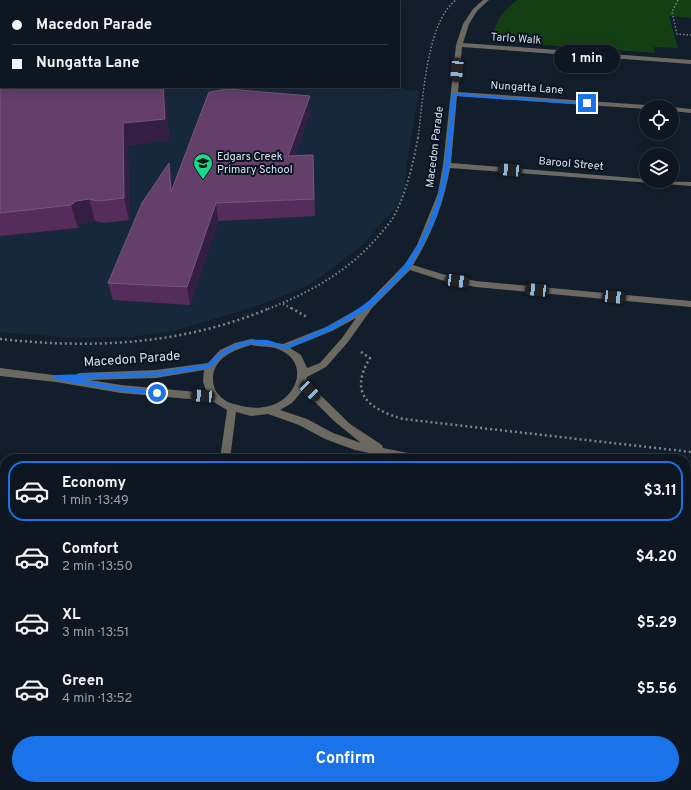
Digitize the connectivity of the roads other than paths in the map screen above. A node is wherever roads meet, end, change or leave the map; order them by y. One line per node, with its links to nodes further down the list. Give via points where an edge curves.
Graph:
1 (486, 0): 2 (street, Macedon Parade, via 475,10 466,24)
2 (459, 45): 3 (street, Tarlo Walk); 4 (street, Macedon Parade)
3 (691, 62)
4 (454, 94): 5 (street, Nungatta Lane); 8 (street, Macedon Parade)
5 (639, 107)
6 (679, 110): 7 (street)
7 (691, 111)
8 (447, 165): 9 (street, Barool Street); 12 (street, Macedon Parade, via 434,216)
9 (639, 180)
10 (679, 183): 11 (street, Barool Street)
11 (691, 184)
12 (408, 266): 13 (street, via 441,277 476,284); 14 (street, Macedon Parade)
13 (691, 304)
14 (369, 306): 15 (street, Macedon Parade, via 329,329); 19 (street, Macedon Parade, via 323,365)
15 (284, 347): 16 (street, via 268,342 251,342 220,355); 19 (street, via 298,359)
16 (210, 366): 18 (street, Macedon Parade, via 156,374); 20 (street, via 208,388)
17 (0, 372): 18 (street, Macedon Parade)
18 (56, 378): 20 (street, Macedon Parade, via 121,389)
19 (303, 379): 22 (street, via 290,400); 24 (street, via 343,425)
20 (214, 397): 21 (street)
21 (232, 409): 22 (street, via 250,412); 23 (street)
22 (268, 410): 24 (street, via 303,422 355,446)
23 (226, 454)
24 (390, 454)

